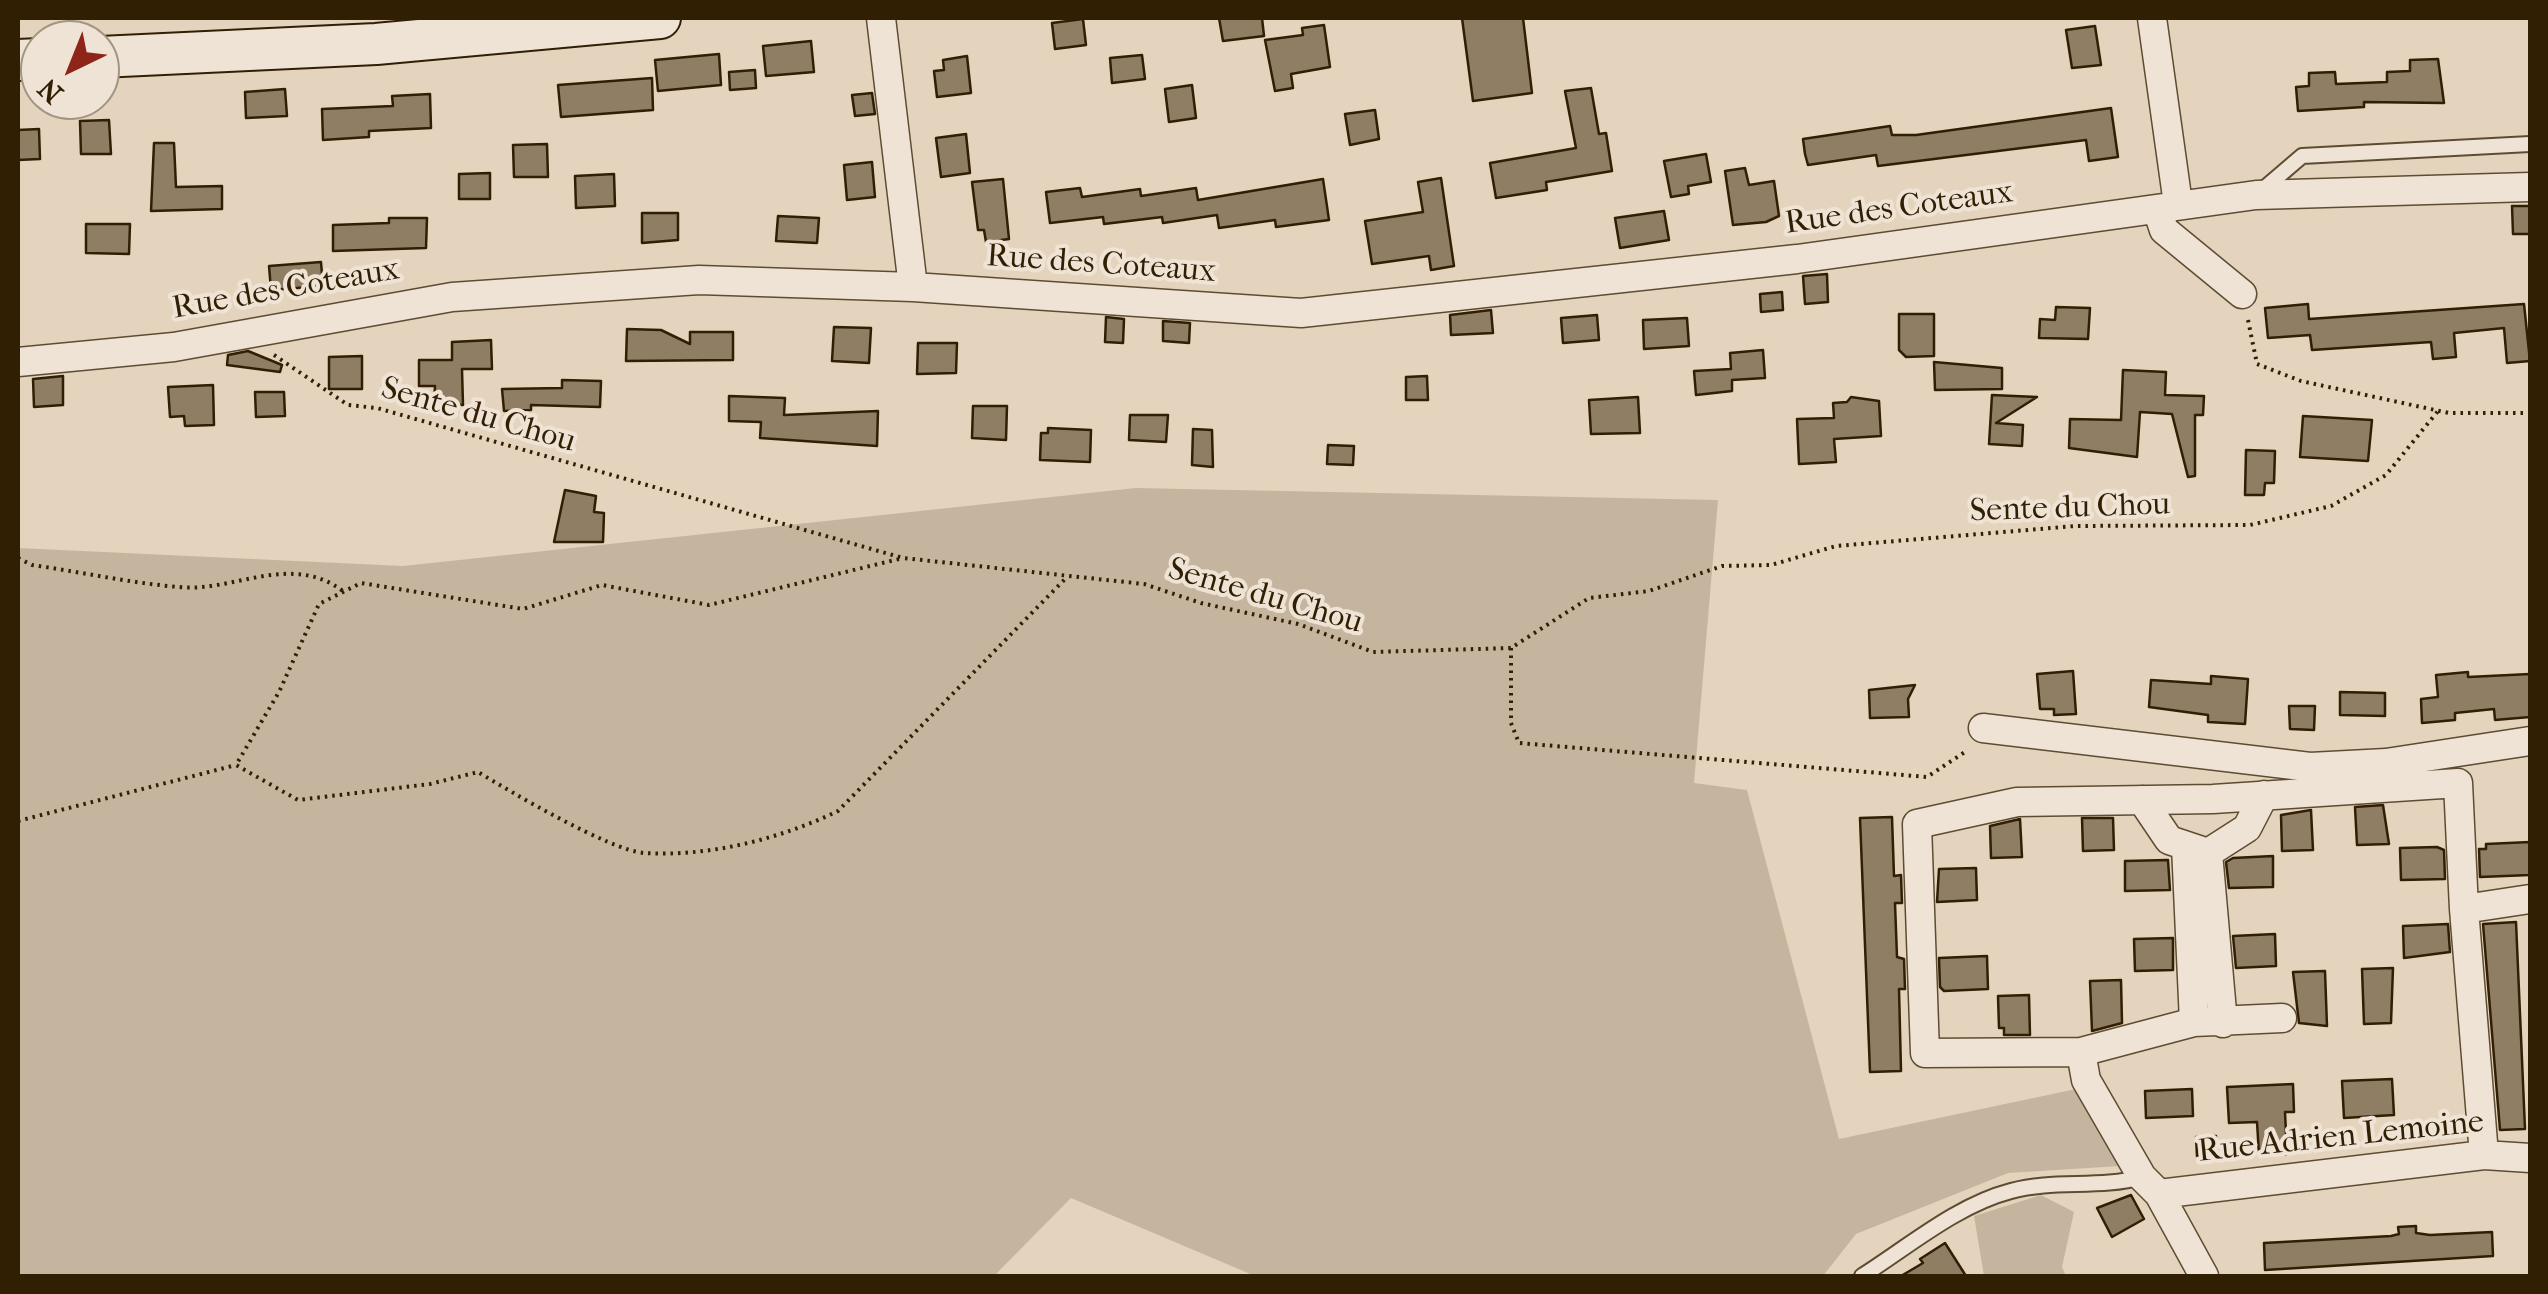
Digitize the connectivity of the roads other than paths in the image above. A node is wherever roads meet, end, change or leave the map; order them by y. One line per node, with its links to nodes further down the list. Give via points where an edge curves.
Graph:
1 (660, 18): 4 (main road, via 376,44)
2 (881, 18): 9 (street)
3 (2152, 18): 8 (street)
4 (120, 56)
5 (2530, 144): 7 (lane, via 2302,156)
6 (2530, 187): 7 (street, Rue des Coteaux)
7 (2256, 196): 8 (street, Rue des Coteaux)
8 (2167, 206): 9 (street, Rue des Coteaux, via 1797,259 1301,313); 10 (street, via 2164,230)
9 (913, 287): 11 (street, Rue des Coteaux, via 700,280 452,297 174,347)
10 (2242, 294)
11 (18, 362)
12 (1983, 728): 13 (street, via 2310,767)
13 (2530, 741)
14 (2264, 796): 15 (street); 16 (street, via 2247,828); 18 (street, via 2458,783)
15 (2142, 800): 16 (street, via 2168,840); 21 (street, via 2018,802 1916,824 1925,1053)
16 (2197, 849): 20 (street)
17 (2530, 900): 18 (street)
18 (2464, 909): 22 (street)
19 (2282, 1018): 20 (street)
20 (2208, 1023): 21 (street)
21 (2081, 1052): 24 (street, via 2086,1080)
22 (2484, 1155): 23 (street, Rue Adrien Lemoine); 24 (street, Rue Adrien Lemoine)
23 (2530, 1158)
24 (2151, 1185): 25 (lane, via 2050,1184 1984,1199); 26 (street)
25 (1862, 1276)
26 (2204, 1276)

